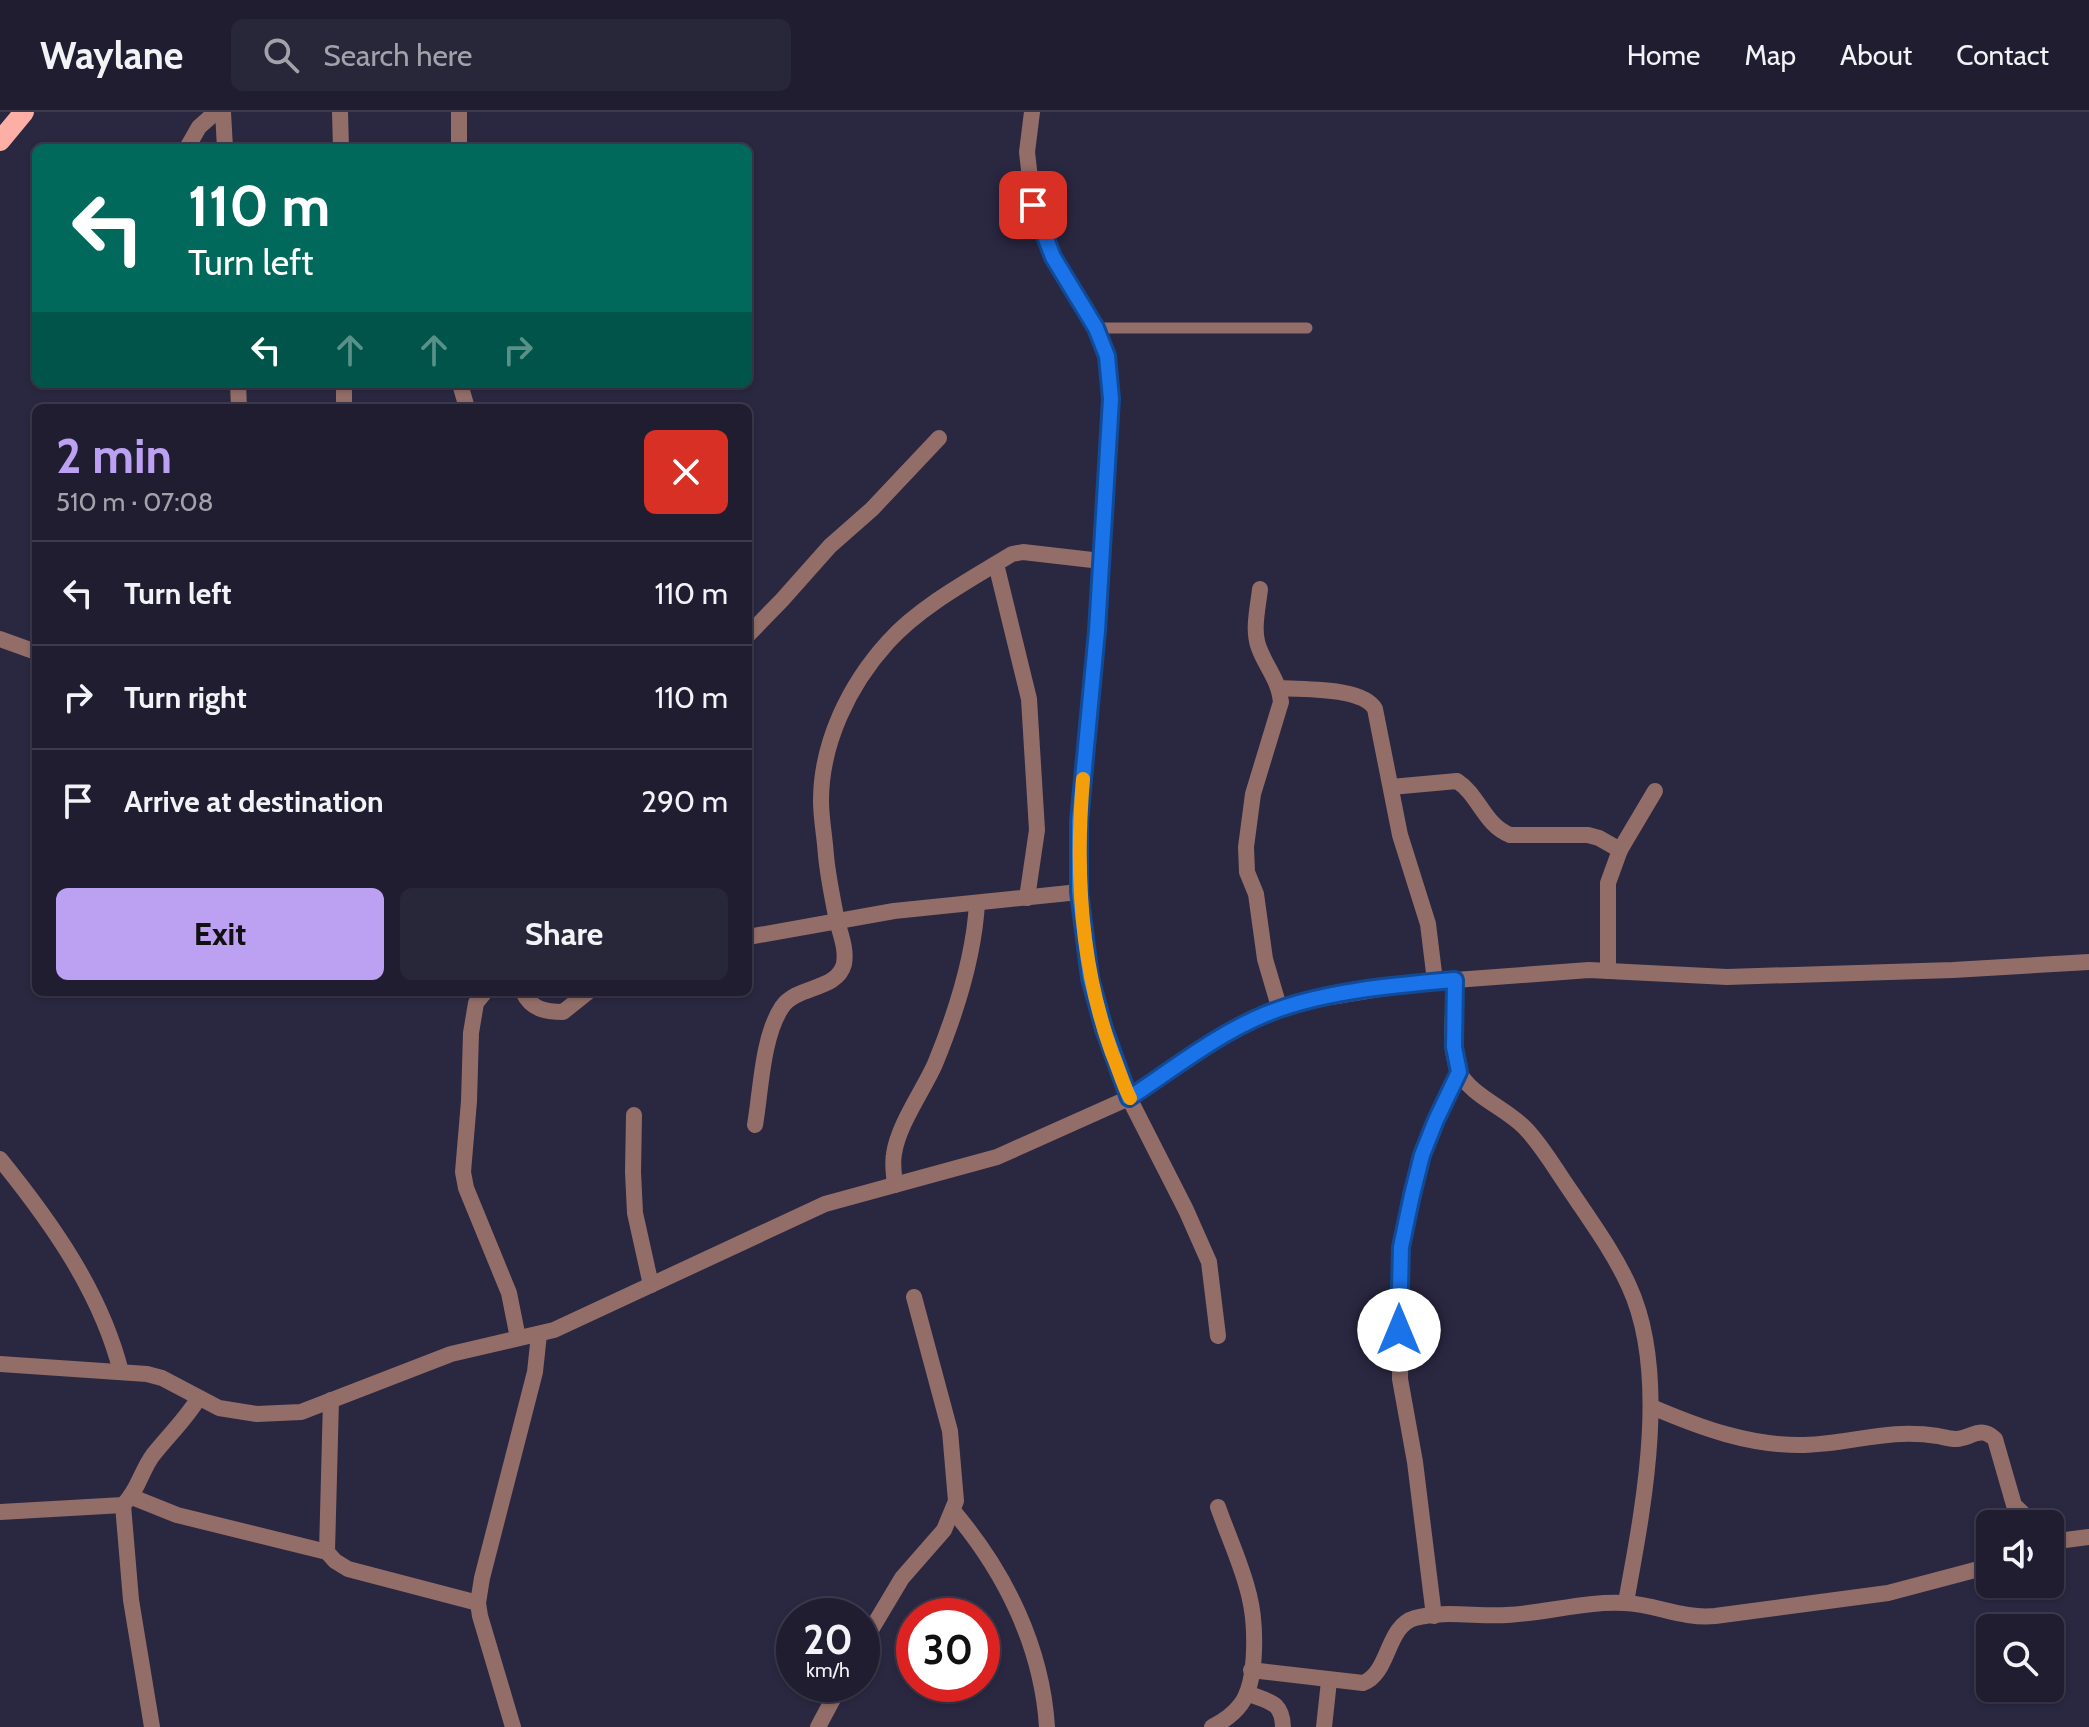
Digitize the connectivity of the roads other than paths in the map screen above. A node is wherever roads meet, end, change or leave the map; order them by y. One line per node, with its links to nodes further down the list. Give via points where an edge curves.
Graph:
1 (24, 112): 7 (main road)
2 (216, 112): 8 (street)
3 (223, 112): 9 (street)
4 (340, 112): 10 (street)
5 (459, 112): 11 (street)
6 (1032, 112): 12 (street, via 1027,152 1033,205 1053,257)
7 (0, 141)
8 (189, 144)
9 (225, 144)
10 (341, 144)
11 (459, 144)
12 (1096, 328): 13 (lane); 15 (street, via 1107,356 1111,399)
13 (1307, 328)
14 (939, 438): 18 (street)
15 (1101, 561): 16 (street, via 1023,552); 25 (street, via 1079,821)
16 (996, 564): 26 (street, via 1032,720 1037,830); 28 (street, via 889,641 853,688 834,728 821,802)
17 (1260, 589): 21 (street, via 1257,645)
18 (752, 631)
19 (0, 639): 20 (street)
20 (32, 651)
21 (1280, 688): 22 (street, via 1350,694 1372,703); 37 (street, via 1281,702 1253,794 1246,847 1265,959)
22 (1391, 787): 24 (street, via 1457,781 1499,831 1588,835); 33 (street, via 1428,924)
23 (1655, 791): 24 (street)
24 (1620, 850): 31 (street, via 1608,883)
25 (1079, 892): 26 (street); 39 (street, via 1090,978)
26 (1027, 898): 27 (street)
27 (977, 903): 28 (street); 43 (street, via 972,952 944,1041 893,1154)
28 (836, 919): 29 (street); 41 (street, via 845,950 843,966 836,977 782,1006 773,1025)
29 (752, 936)
30 (2089, 962): 31 (street, via 1727,977)
31 (1608, 971): 32 (street)
32 (1455, 980): 33 (street); 38 (street)
33 (1435, 981): 37 (street)
34 (482, 996): 48 (street, via 471,1033 463,1172 509,1293)
35 (526, 996): 36 (street, via 546,1012 563,1012)
36 (583, 996)
37 (1280, 1010): 39 (street, via 1228,1033)
38 (1459, 1072): 53 (street, via 1524,1126 1609,1249 1641,1319); 66 (street, via 1422,1155 1401,1247 1400,1379)
39 (1129, 1098): 43 (street, via 997,1157); 47 (street, via 1209,1262)
40 (634, 1115): 44 (street, via 635,1213)
41 (755, 1125)
42 (0, 1159): 50 (street, via 77,1265)
43 (895, 1185): 44 (street, via 825,1204)
44 (651, 1285): 46 (street)
45 (914, 1297): 58 (street, via 950,1431)
46 (539, 1334): 48 (street); 64 (street, via 535,1372)
47 (1218, 1336)
48 (518, 1338): 52 (street, via 451,1354)
49 (0, 1364): 50 (street)
50 (121, 1372): 51 (street, via 162,1378)
51 (198, 1399): 52 (street, via 257,1414 301,1412); 54 (street, via 153,1456)
52 (331, 1400): 61 (street)
53 (1652, 1407): 56 (street, via 1700,1428 1763,1443 1807,1445 1883,1433 1957,1439 1988,1432); 63 (street)
54 (127, 1501): 57 (street); 61 (street); 71 (street, via 131,1600)
55 (1218, 1507): 67 (street, via 1249,1594 1254,1626)
56 (2019, 1510)
57 (0, 1512)
58 (954, 1512): 65 (street); 74 (street, via 1001,1576 1021,1621)
59 (2089, 1537): 60 (street)
60 (2064, 1540)
61 (327, 1552): 64 (street, via 348,1569)
62 (1976, 1570): 63 (street, via 1888,1593 1695,1618)
63 (1626, 1602): 66 (street, via 1508,1615)
64 (478, 1603): 72 (street)
65 (880, 1615)
66 (1434, 1616): 68 (street, via 1405,1623 1370,1681)
67 (1251, 1670): 68 (street); 69 (street)
68 (1329, 1681): 77 (street)
69 (1247, 1693): 75 (street, via 1227,1719); 76 (street, via 1279,1707)
70 (831, 1702): 73 (street)
71 (152, 1727)
72 (513, 1727)
73 (818, 1727)
74 (1047, 1727)
75 (1212, 1727)
76 (1283, 1727)
77 (1324, 1727)

